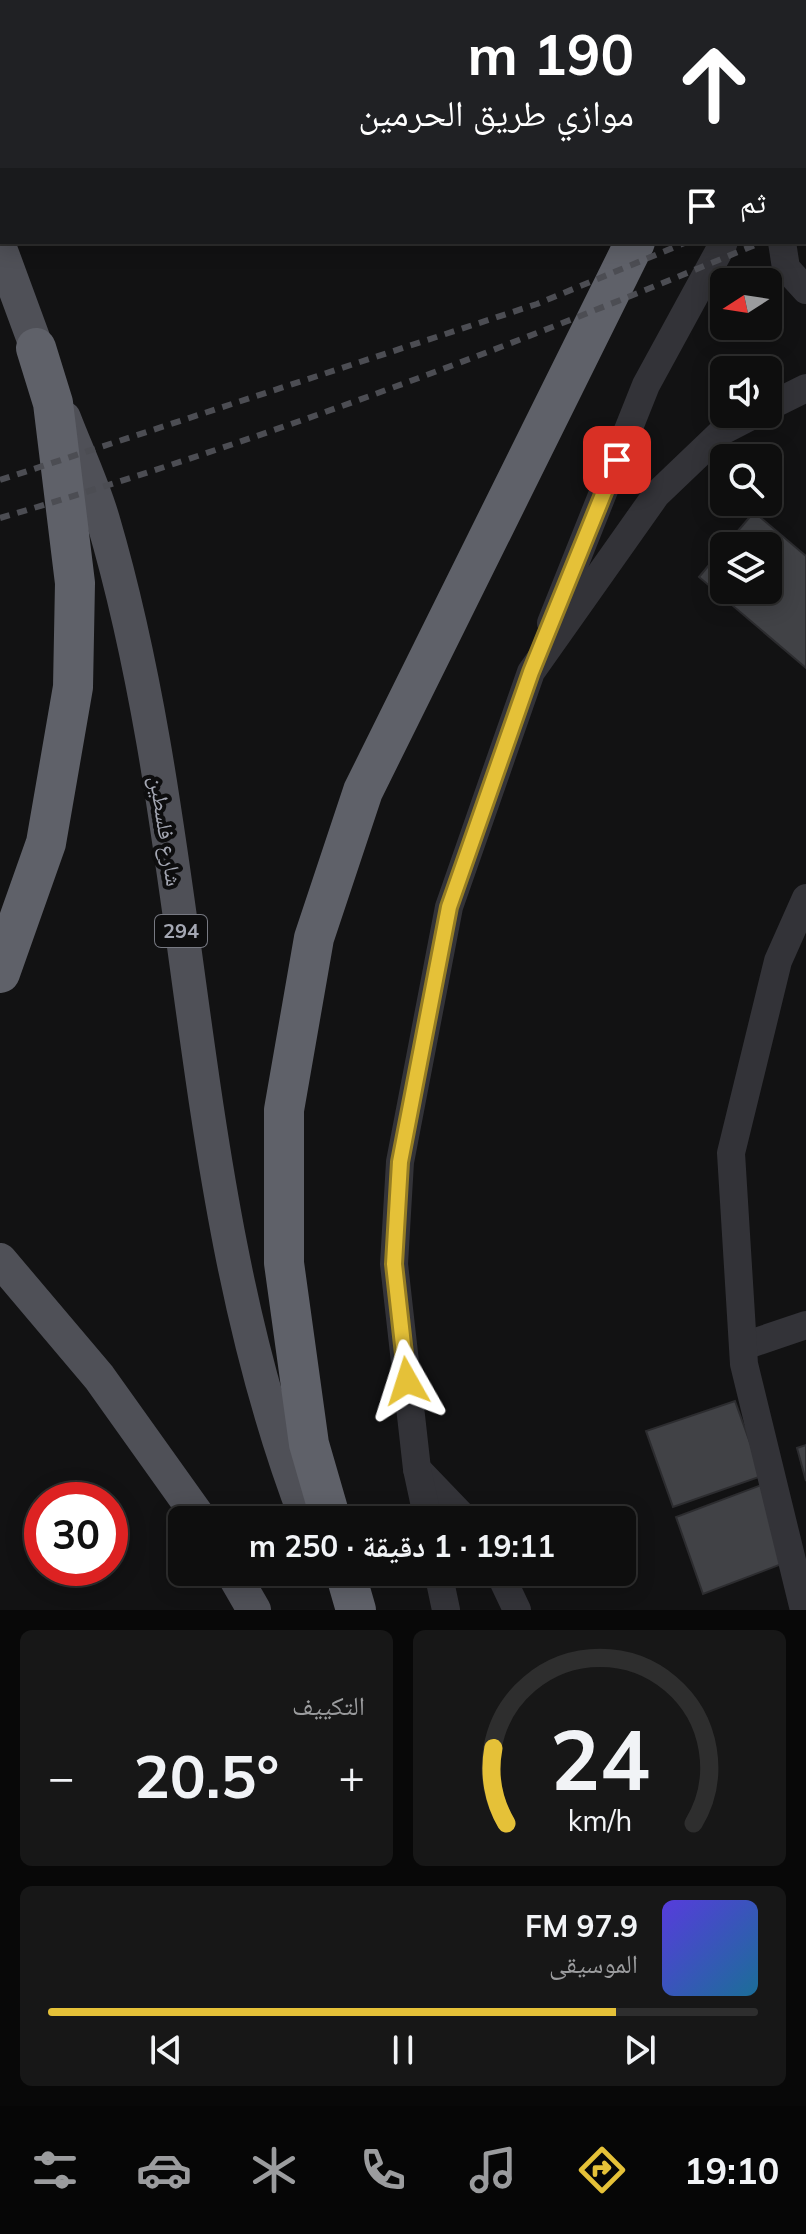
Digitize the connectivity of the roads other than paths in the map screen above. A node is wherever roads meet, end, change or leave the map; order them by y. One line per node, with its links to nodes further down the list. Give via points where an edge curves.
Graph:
1 (634, 244): 19 (highway, via 363,791 314,938 284,1110 284,1263 309,1444)
2 (723, 244): 10 (street, via 646,385)
3 (782, 244): 5 (street, via 786,268)
4 (0, 248): 6 (main road, شارع فلسطين / 294)
5 (806, 290)
6 (36, 348): 12 (highway, via 53,403 75,583 73,687 46,843); 18 (main road, شارع فلسطين / 294, via 103,518 144,687 215,1169 247,1325)
7 (806, 388): 8 (street)
8 (782, 400)
9 (728, 428): 10 (street, via 656,495)
10 (531, 672): 16 (street, via 449,907 400,1162 394,1264)
11 (806, 898): 15 (street, via 778,961 731,1153)
12 (0, 973)
13 (0, 1260): 17 (main road, via 99,1377)
14 (806, 1325): 15 (street)
15 (744, 1346): 32 (street)
16 (417, 1469): 20 (street); 21 (street)
17 (191, 1506)
18 (302, 1506)
19 (327, 1506)
20 (425, 1506)
21 (453, 1506)
22 (240, 1586): 27 (main road)
23 (333, 1586): 28 (main road)
24 (349, 1586): 29 (highway)
25 (441, 1586): 30 (street)
26 (506, 1586): 31 (street)
27 (254, 1610)
28 (342, 1610)
29 (356, 1610)
30 (446, 1610)
31 (517, 1610)
32 (804, 1610)

